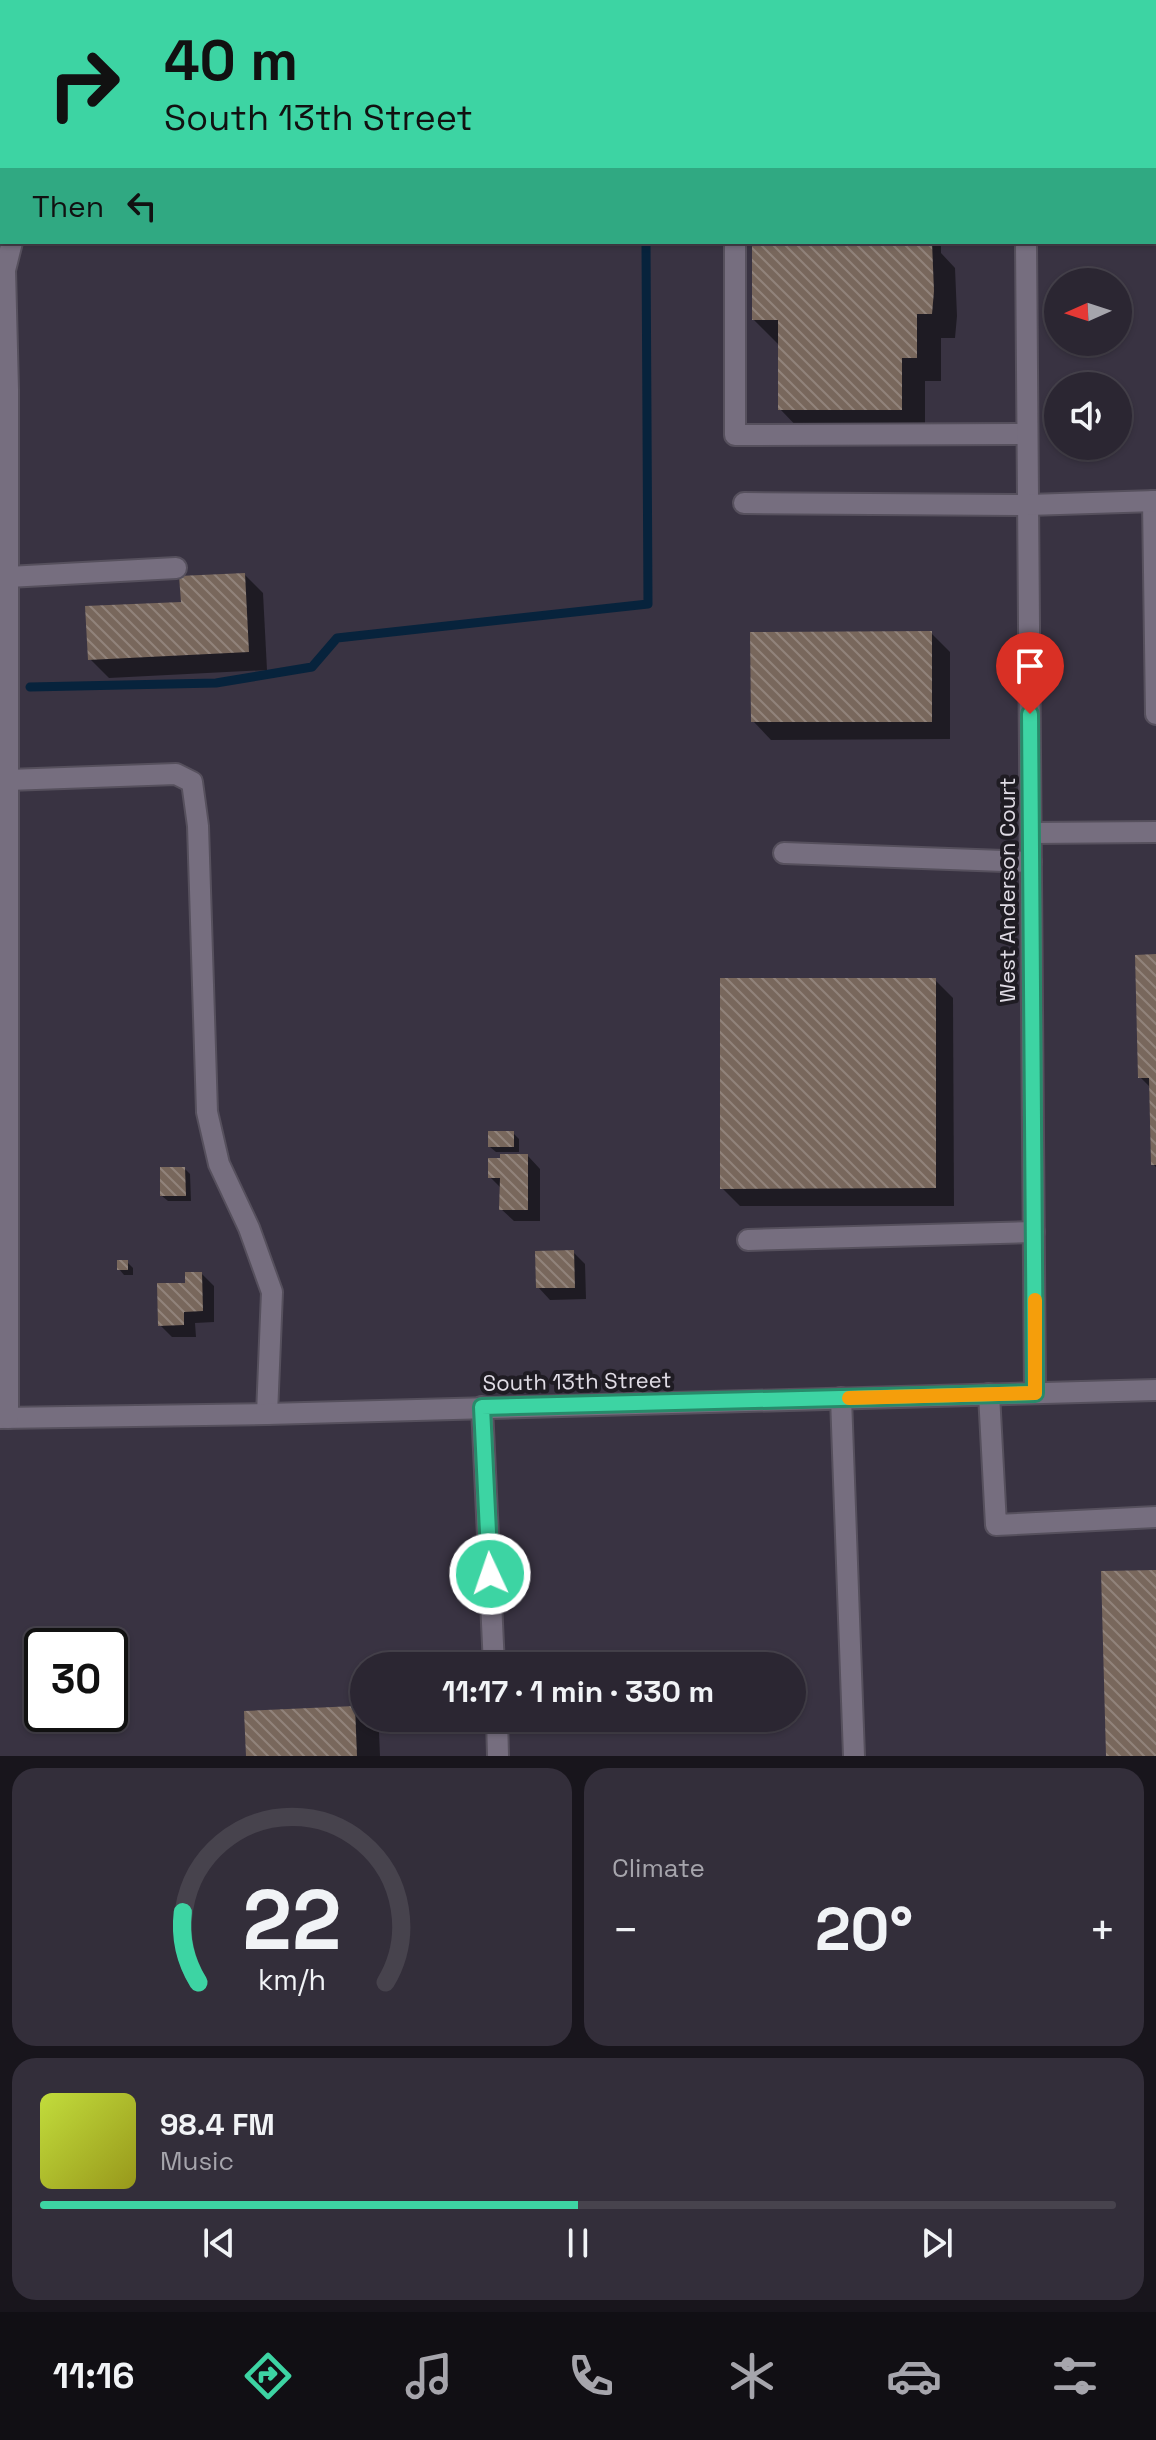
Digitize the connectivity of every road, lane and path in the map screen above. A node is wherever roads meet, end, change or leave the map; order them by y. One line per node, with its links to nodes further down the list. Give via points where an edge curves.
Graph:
1 (12, 244): 9 (street, via 5,270)
2 (735, 244): 4 (street, via 735,435)
3 (1026, 244): 4 (street, West Anderson Court)
4 (1027, 434): 7 (street, West Anderson Court)
5 (1154, 501): 7 (street); 10 (street)
6 (744, 503): 7 (street)
7 (1028, 505): 13 (street, West Anderson Court)
8 (176, 568): 9 (street)
9 (8, 577): 11 (street)
10 (1156, 714)
11 (8, 780): 18 (street); 24 (street, via 176,774 192,782 207,1112 219,1164 272,1292)
12 (1156, 832): 13 (street)
13 (1031, 833): 15 (street, West Anderson Court)
14 (784, 853): 15 (street)
15 (1031, 862): 16 (street, West Anderson Court)
16 (1034, 1232): 17 (street); 20 (street, West Anderson Court)
17 (748, 1240)
18 (4, 1319): 25 (street)
19 (1156, 1390): 20 (street, South 13th Street)
20 (1035, 1393): 21 (street, South 13th Street)
21 (989, 1394): 22 (street, South 13th Street); 26 (street, via 996,1525)
22 (841, 1398): 23 (street, South 13th Street); 30 (street)
23 (482, 1407): 24 (street, South 13th Street); 27 (street)
24 (267, 1414): 25 (street, South 13th Street)
25 (4, 1418)
26 (1156, 1517)
27 (493, 1652)
28 (497, 1732): 29 (street)
29 (498, 1756)
30 (854, 1756)

